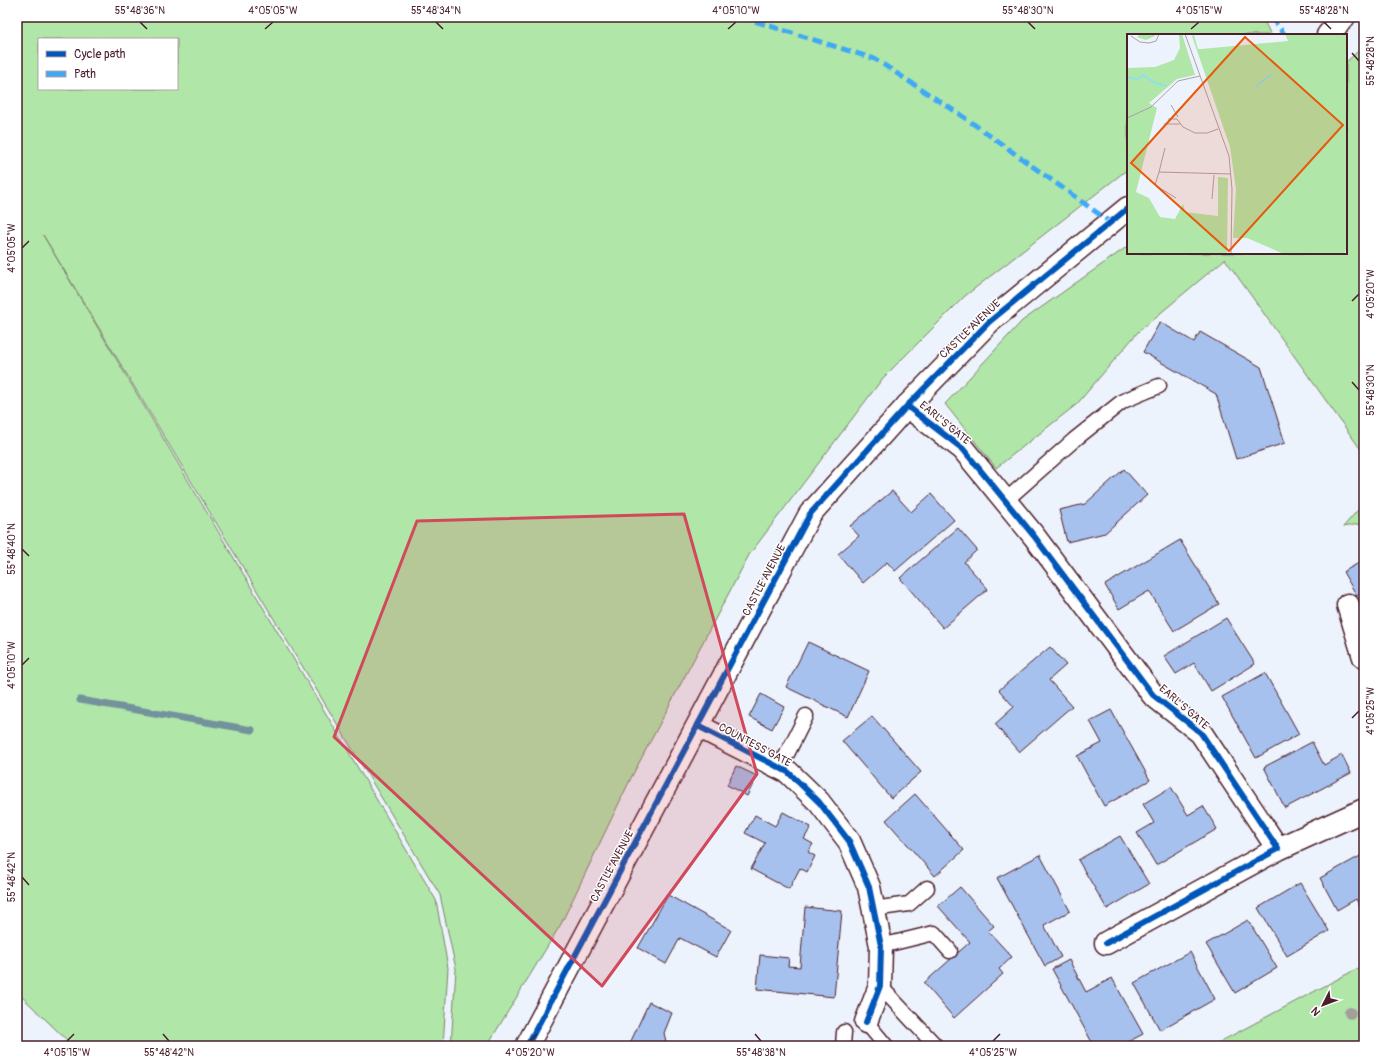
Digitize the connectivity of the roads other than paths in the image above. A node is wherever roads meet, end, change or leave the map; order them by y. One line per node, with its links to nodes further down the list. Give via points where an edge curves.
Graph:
1 (1344, 17): 2 (street)
2 (1329, 34)
3 (1127, 209): 5 (street, CASTLE AVENUE, via 989,322)
4 (1159, 386): 6 (lane, via 1123,401)
5 (907, 406): 6 (street, EARL'S GATE, via 963,449); 10 (street, CASTLE AVENUE, via 810,514)
6 (1005, 501): 13 (street, EARL'S GATE, via 1152,695 1201,733)
7 (1348, 606): 8 (street)
8 (1364, 657)
9 (806, 716): 11 (lane)
10 (698, 726): 11 (street, COUNTESS GATE); 21 (street, CASTLE AVENUE)
11 (780, 768): 15 (street, COUNTESS GATE, via 788,772 819,802 849,840 869,887)
12 (1364, 810): 13 (street)
13 (1278, 849): 16 (street)
14 (927, 888): 15 (lane, via 909,904)
15 (873, 909): 17 (street, COUNTESS GATE)
16 (1106, 943)
17 (880, 946): 18 (lane, via 934,933); 19 (street, COUNTESS GATE)
18 (950, 951)
19 (880, 986): 20 (street, COUNTESS GATE); 23 (lane)
20 (866, 1022): 22 (lane)
21 (527, 1046)
22 (886, 1046)
23 (936, 1046)

